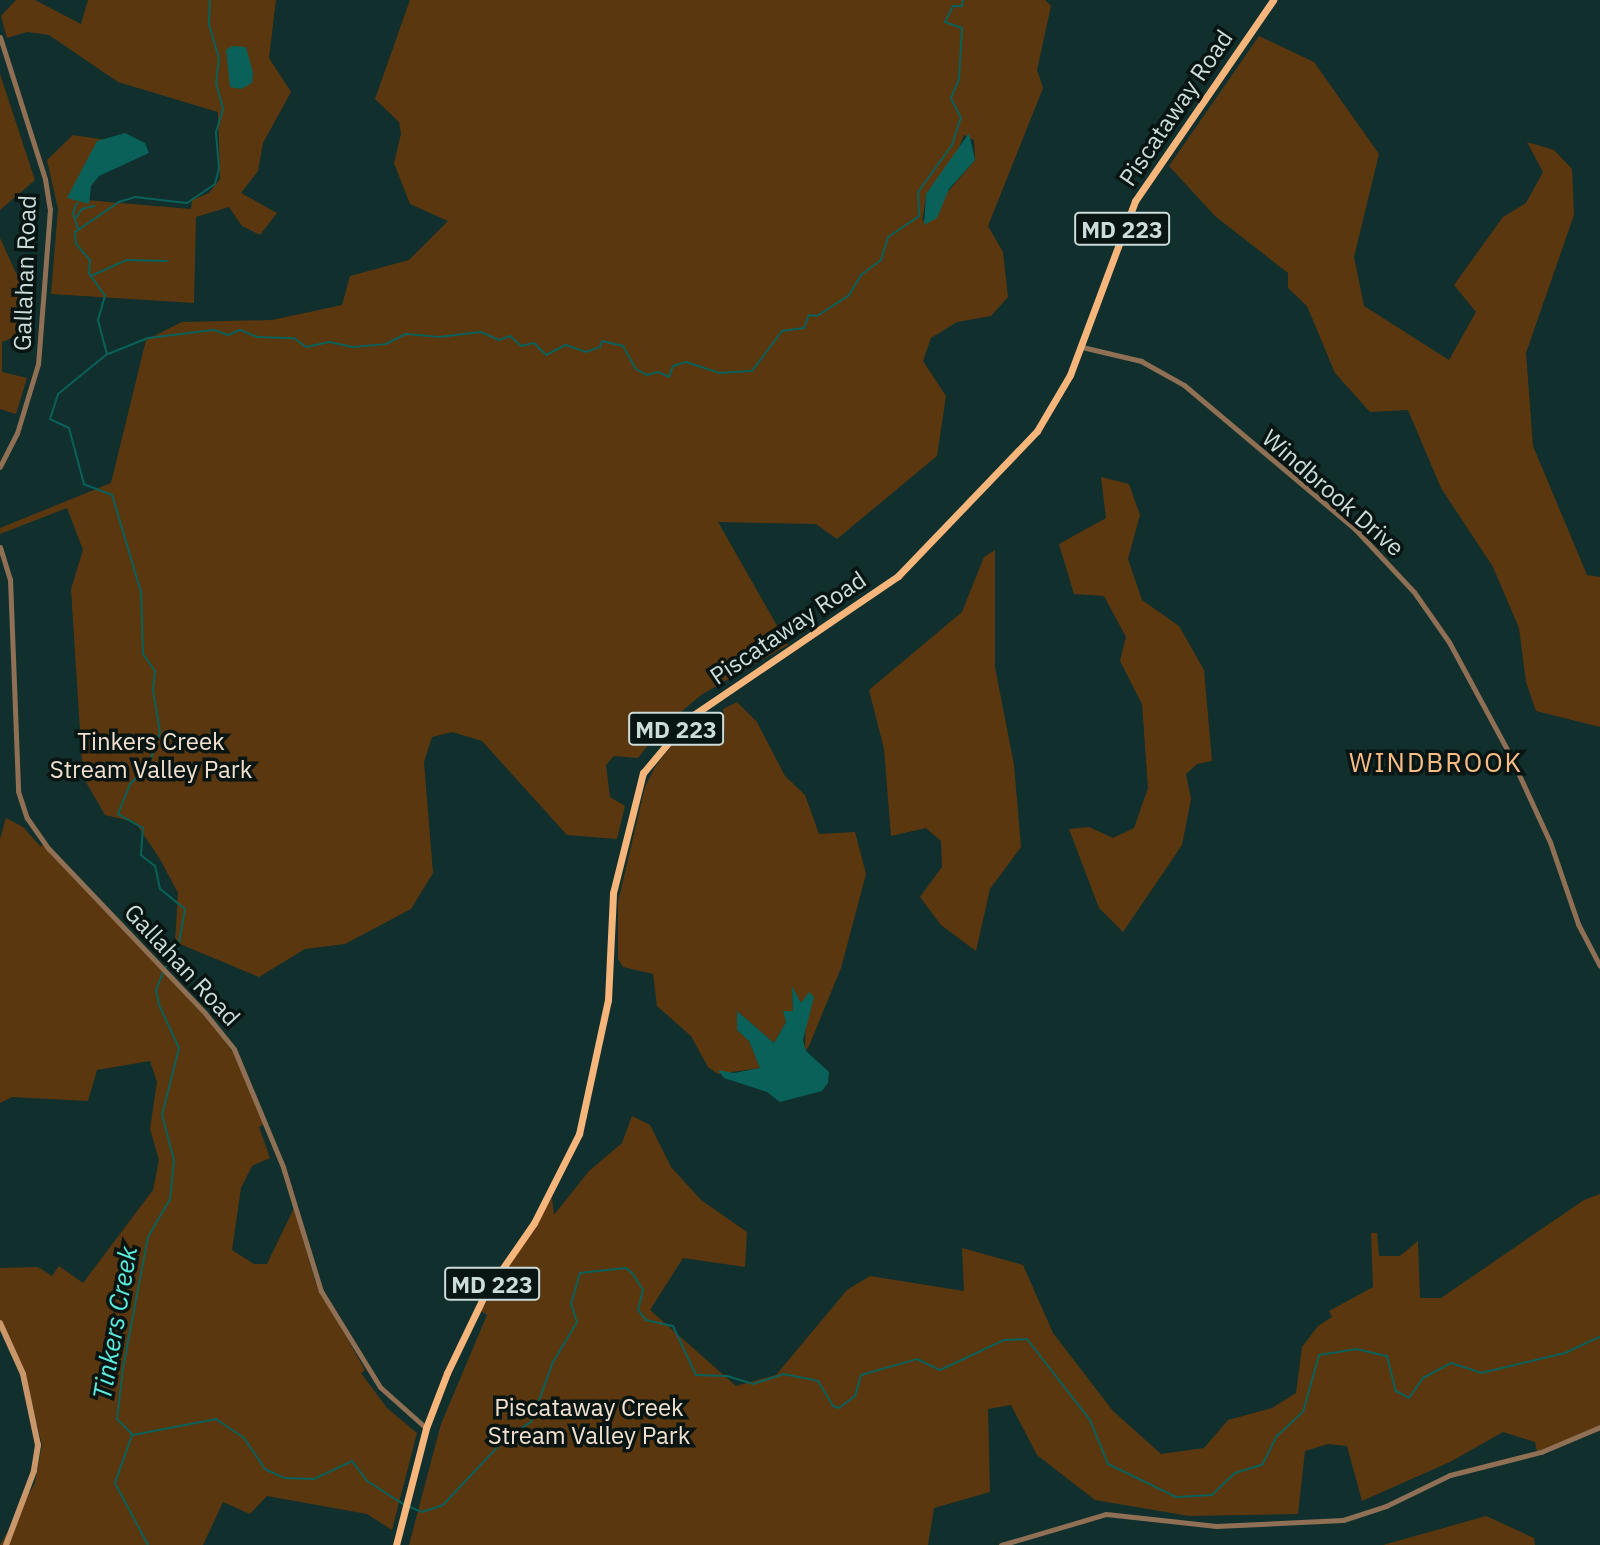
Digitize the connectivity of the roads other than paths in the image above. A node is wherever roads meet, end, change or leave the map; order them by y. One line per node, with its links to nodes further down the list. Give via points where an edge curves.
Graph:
1 (1273, 0): 3 (main road, Piscataway Road / MD 223, via 1139,194)
2 (0, 37): 4 (street, Gallahan Road, via 45,179 50,209 38,364 17,433)
3 (1082, 347): 6 (street, Windbrook Drive, via 1141,362 1184,385 1355,529 1414,592 1449,642 1509,753 1550,842 1578,924); 9 (main road, Piscataway Road / MD 223, via 1037,431 910,565 848,614 689,718 643,773 613,893 608,1000 579,1134 534,1223 472,1319)
4 (0, 467)
5 (0, 547): 9 (street, Gallahan Road, via 10,581 21,804 49,849 216,1025 240,1060 286,1175 321,1291 380,1387)
6 (1600, 966)
7 (0, 1323): 10 (main road, via 23,1374 38,1445 32,1480)
8 (1600, 1427): 12 (street, via 1541,1452 1450,1475 1343,1520 1216,1525 1106,1514)
9 (426, 1428): 11 (main road, Piscataway Road / MD 223)
10 (6, 1545)
11 (397, 1545)
12 (1001, 1545)

